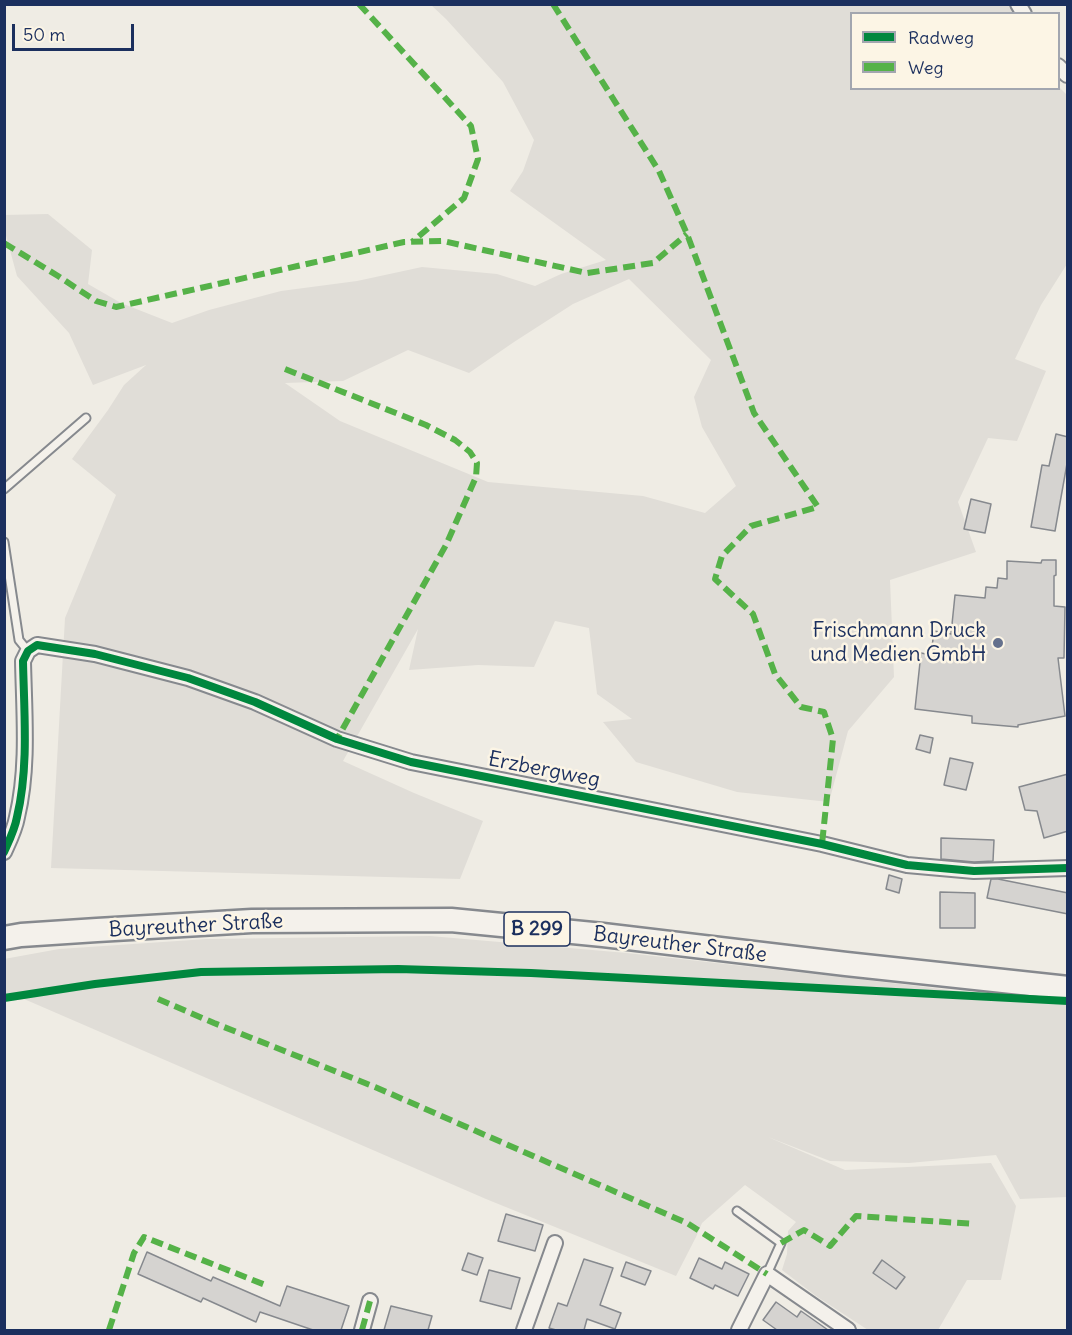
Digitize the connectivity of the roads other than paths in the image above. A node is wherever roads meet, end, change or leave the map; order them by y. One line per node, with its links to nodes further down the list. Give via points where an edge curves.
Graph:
1 (86, 418): 2 (lane)
2 (4, 489)
3 (4, 542): 4 (lane, via 20,640)
4 (28, 651): 5 (street, via 23,661 23,780 17,819); 6 (street, Erzbergweg, via 37,645 95,654 188,678 255,702 337,739 411,762 822,844 907,865 974,871)
5 (4, 852)
6 (1068, 868)
7 (4, 938): 8 (main road, Bayreuther Straße / B 299, via 252,921 451,920)
8 (1068, 988)
9 (737, 1211): 11 (lane, via 781,1243)
10 (555, 1244): 14 (street)
11 (767, 1274): 15 (street); 16 (street)
12 (370, 1301): 13 (street)
13 (362, 1330)
14 (524, 1330)
15 (739, 1330)
16 (848, 1330)

